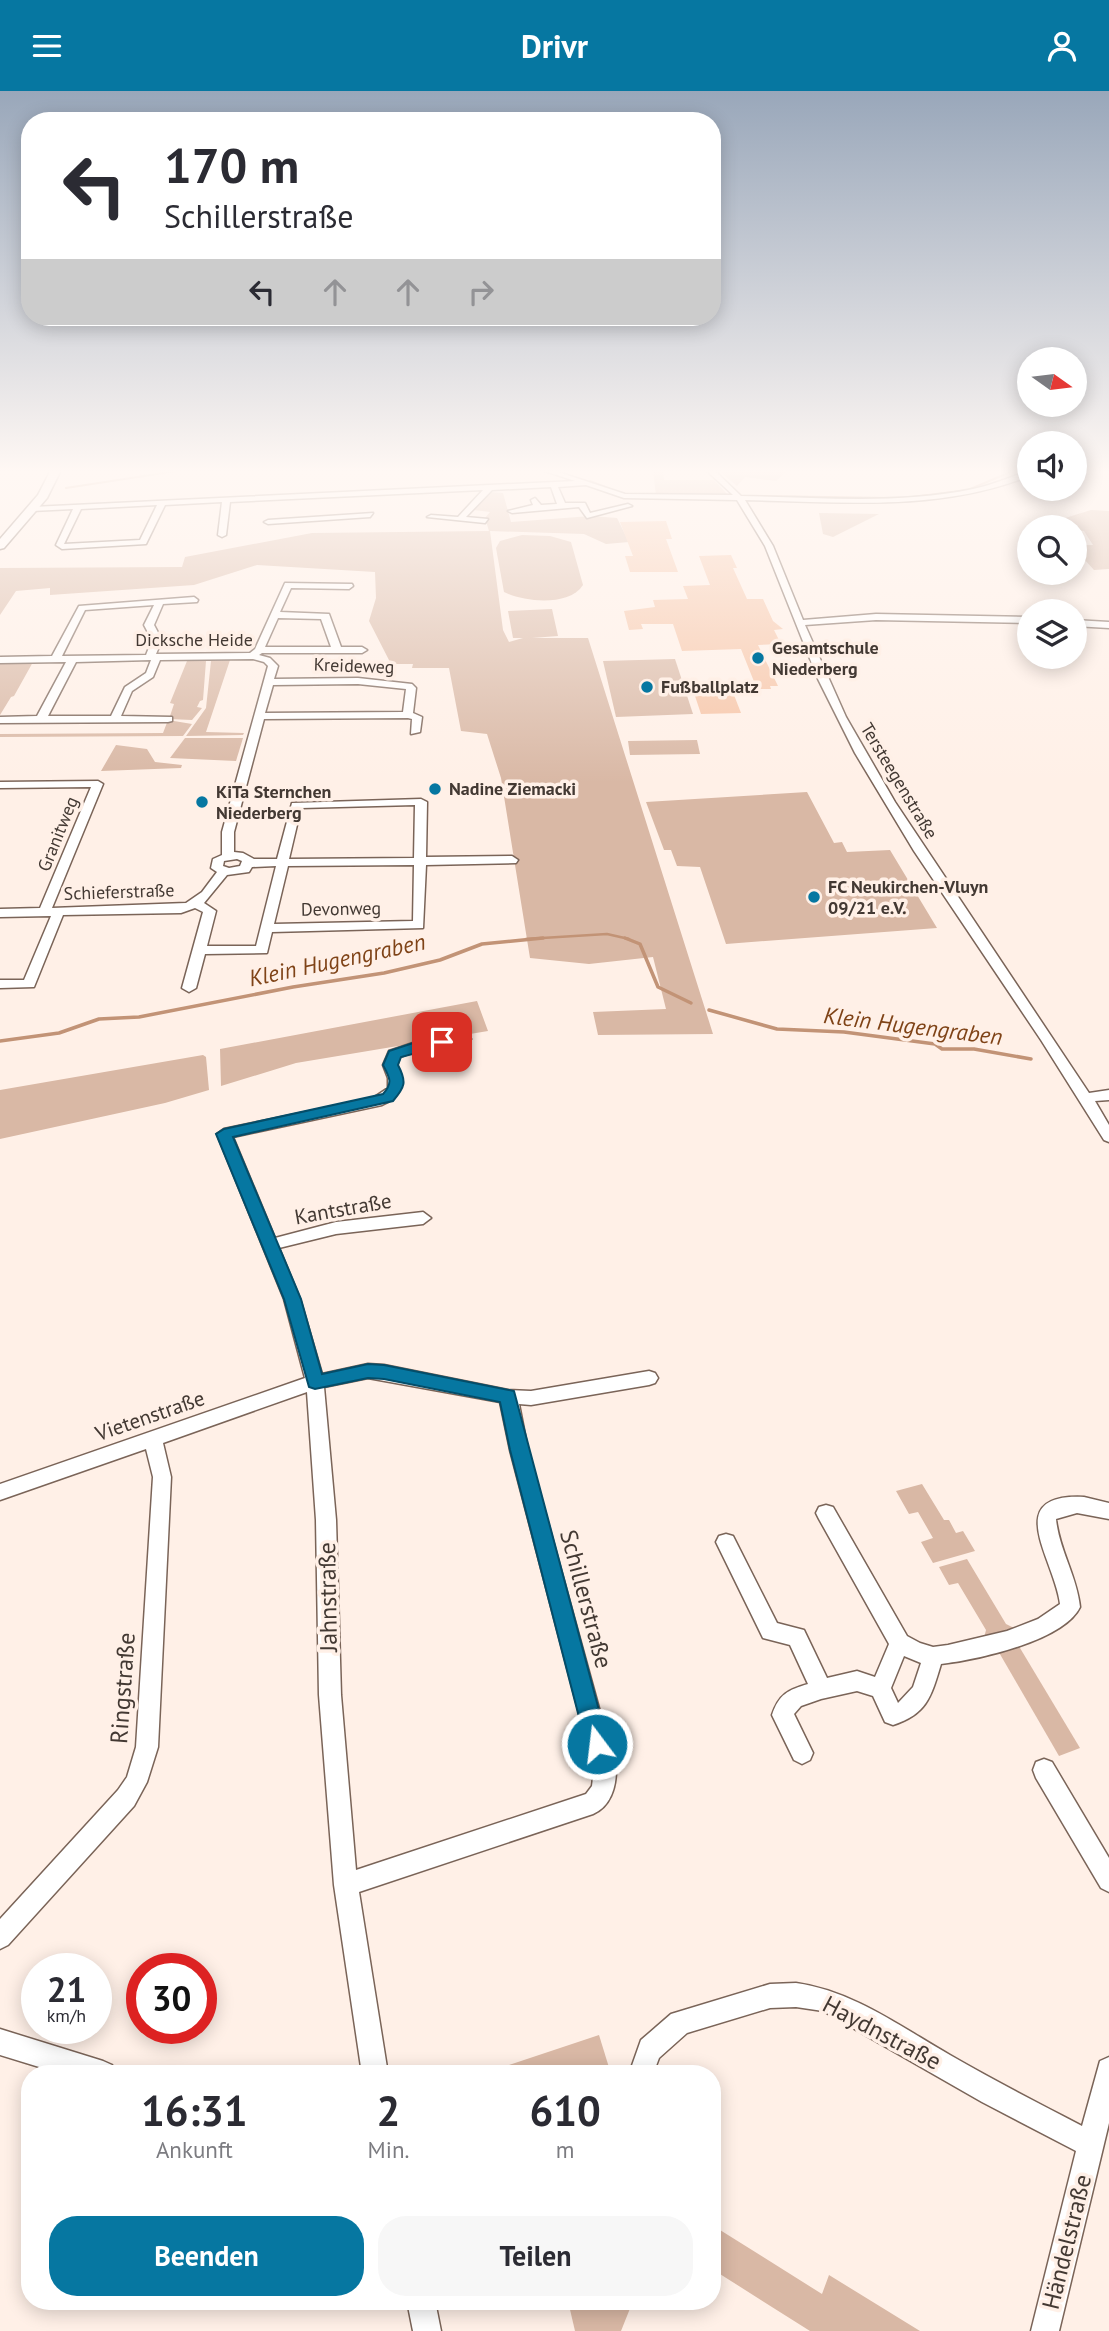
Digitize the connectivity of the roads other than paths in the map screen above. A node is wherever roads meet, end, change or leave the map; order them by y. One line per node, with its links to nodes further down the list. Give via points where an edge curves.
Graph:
1 (781, 575): 7 (street, Tersteegenstraße)
2 (349, 586): 5 (street, via 289,585)
3 (194, 600): 4 (street)
4 (160, 602): 14 (street, via 82,608); 16 (street, via 149,625 157,640)
5 (274, 615): 11 (street, via 326,616); 13 (street)
6 (1017, 620): 10 (street, via 876,617)
7 (800, 623): 10 (street, Tersteegenstraße); 10 (street)
8 (1087, 624): 9 (street)
9 (1109, 625)
10 (815, 632): 42 (street, Tersteegenstraße, via 835,707 887,800)
11 (336, 649): 12 (street); 13 (street)
12 (362, 650)
13 (256, 653): 16 (street, Dicksche Heide); 18 (street, Dicksche Heide, via 273,666)
14 (56, 657): 15 (street, Dicksche Heide); 17 (street, Dicksche Heide)
15 (73, 657): 16 (street, Dicksche Heide); 22 (street)
16 (154, 657): 21 (street, via 150,675 128,689)
17 (0, 660)
18 (269, 682): 19 (street, Kreideweg, via 358,681 409,686); 20 (street)
19 (408, 715): 20 (street); 25 (street, Kreideweg, via 417,717)
20 (260, 716): 27 (street, via 228,832)
21 (115, 718): 22 (street); 23 (street)
22 (41, 719): 24 (street)
23 (168, 719)
24 (0, 720)
25 (415, 732)
26 (0, 785): 34 (street, Granitweg, via 98,784)
27 (228, 856): 30 (street, via 244,856); 32 (street, via 216,865)
28 (512, 860): 29 (street)
29 (422, 862): 31 (street); 31 (street, Devonweg, via 421,802 296,805); 36 (street, Devonweg, via 419,925)
30 (250, 863): 31 (street); 32 (street, via 240,871)
31 (281, 863): 36 (street, Devonweg)
32 (223, 871): 33 (street, Schieferstraße)
33 (197, 904): 34 (street, Schieferstraße, via 161,910); 37 (street, Schieferstraße, via 211,911)
34 (52, 911): 35 (street, Schieferstraße); 38 (street, via 29,984)
35 (0, 913)
36 (267, 928): 37 (street, via 262,950)
37 (200, 950): 39 (street, Schieferstraße)
38 (0, 984)
39 (189, 988)
40 (464, 1039): 45 (street, Jahnstraße, via 419,1045 394,1054 390,1065 397,1087 388,1098 224,1134)
41 (1109, 1095): 42 (street)
42 (1086, 1098): 43 (street, Tersteegenstraße)
43 (1109, 1137)
44 (423, 1218): 45 (street, Kantstraße, via 336,1228)
45 (272, 1244): 47 (street, Jahnstraße)
46 (649, 1378): 48 (street, via 530,1398)
47 (315, 1382): 48 (street, via 384,1372); 49 (street, Vietenstraße); 61 (street, Jahnstraße, via 326,1520 330,1695)
48 (508, 1397): 61 (street, Schillerstraße, via 605,1784 593,1803)
49 (153, 1440): 50 (street, Vietenstraße); 62 (street, Ringstraße, via 162,1477 143,1765 115,1812)
50 (0, 1492)
51 (1109, 1511): 55 (street, via 1062,1505 1046,1515 1046,1532 1069,1588 1070,1607 1061,1618 978,1647)
52 (827, 1513): 54 (street)
53 (726, 1542): 57 (street, via 770,1631 797,1637)
54 (900, 1643): 55 (street); 56 (street)
55 (933, 1656): 56 (street, via 916,1705 904,1713 893,1715)
56 (880, 1688): 57 (street, via 857,1681)
57 (821, 1689): 58 (street, via 794,1698 783,1715)
58 (802, 1753)
59 (1044, 1770): 60 (street)
60 (1109, 1880)
61 (346, 1885): 65 (street, Jahnstraße)
62 (2, 1935)
63 (6, 2044): 64 (street)
64 (74, 2065)
65 (374, 2065)
66 (643, 2065): 68 (street, Haydnstraße, via 650,2049 680,2024 770,1996 823,1999)
67 (1109, 2070): 68 (street, Händelstraße)
68 (1091, 2145): 71 (street, Händelstraße)
69 (423, 2310): 70 (street)
70 (427, 2331)
71 (1045, 2331)

